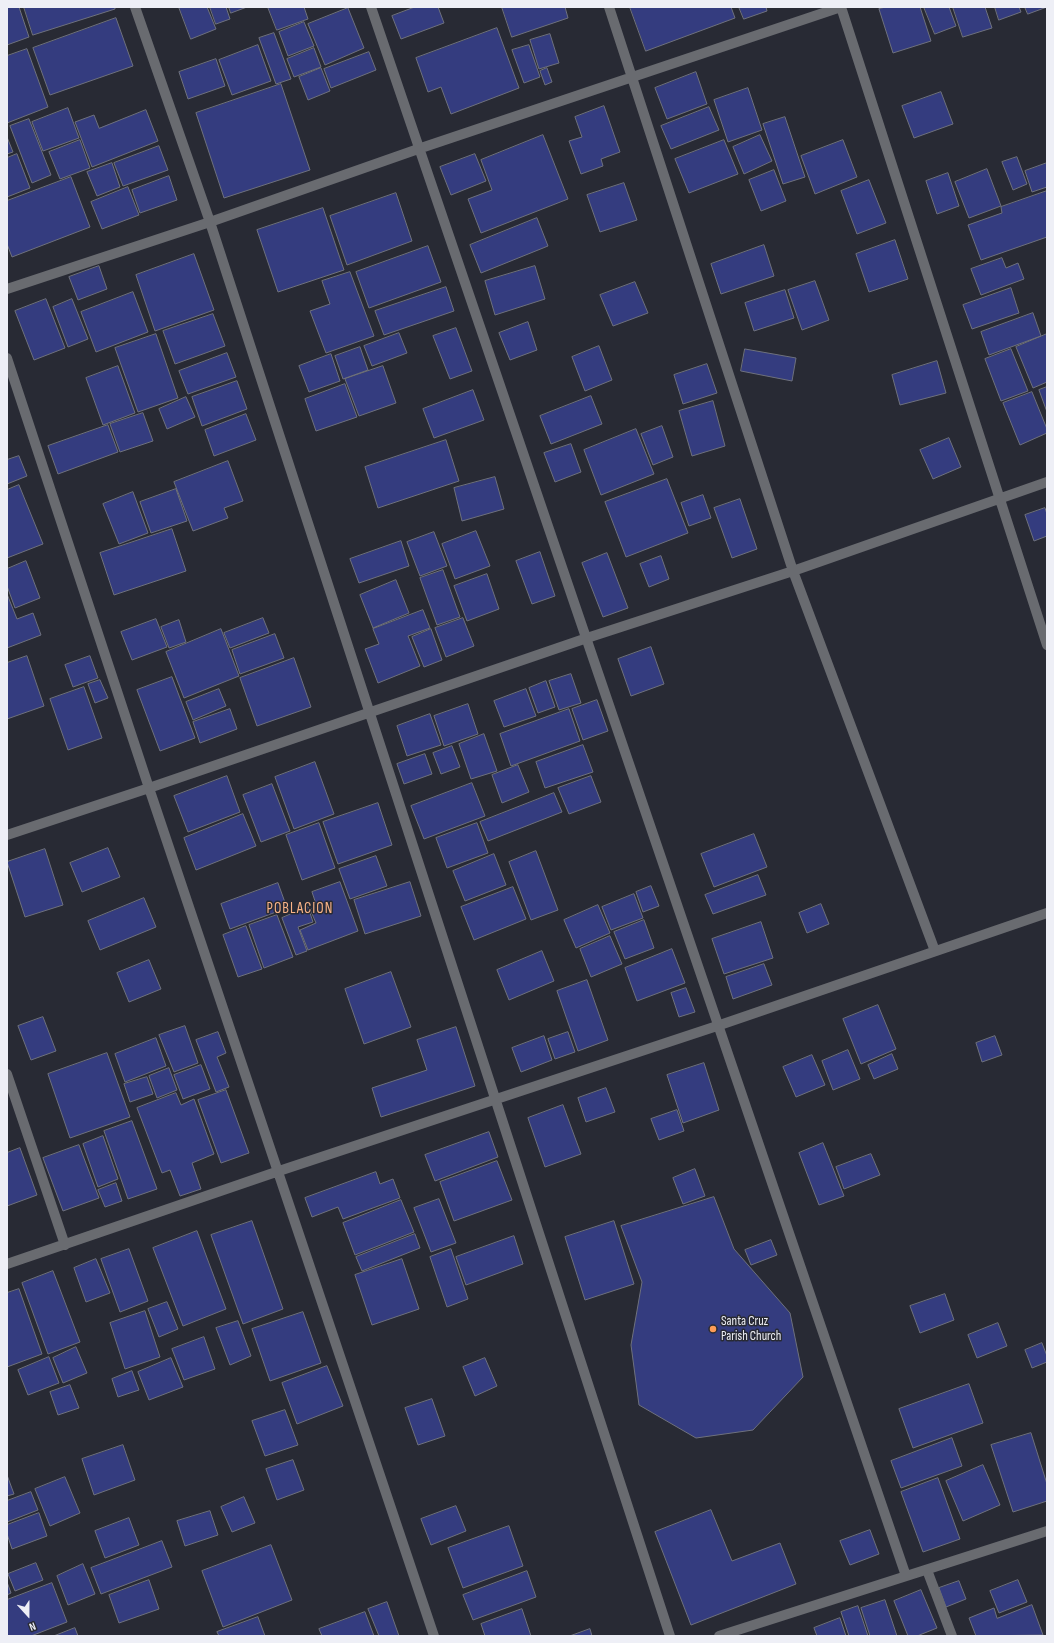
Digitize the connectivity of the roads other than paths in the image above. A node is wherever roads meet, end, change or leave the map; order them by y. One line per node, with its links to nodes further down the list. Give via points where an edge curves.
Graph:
1 (135, 7): 6 (street)
2 (371, 7): 5 (street)
3 (609, 7): 4 (street)
4 (632, 78): 5 (street); 10 (street, via 841,7); 11 (street)
5 (421, 148): 6 (street); 12 (street)
6 (210, 222): 7 (street); 14 (street)
7 (7, 289)
8 (7, 358): 15 (street)
9 (1047, 482): 10 (street)
10 (1001, 498): 11 (street); 13 (street)
11 (793, 571): 12 (street); 18 (street)
12 (587, 638): 14 (street); 19 (street)
13 (1047, 645)
14 (368, 712): 15 (street); 21 (street)
15 (148, 788): 16 (street); 22 (street)
16 (7, 834)
17 (1047, 913): 18 (street)
18 (935, 951): 19 (street)
19 (718, 1026): 21 (street); 27 (street)
20 (7, 1074): 23 (street)
21 (495, 1100): 22 (street); 29 (street)
22 (279, 1171): 23 (street); 28 (street)
23 (65, 1245): 24 (street)
24 (7, 1264)
25 (1047, 1531): 26 (street)
26 (927, 1570): 27 (street); 31 (street)
27 (906, 1576): 30 (street)
28 (434, 1636)
29 (670, 1636)
30 (719, 1636)
31 (952, 1636)

